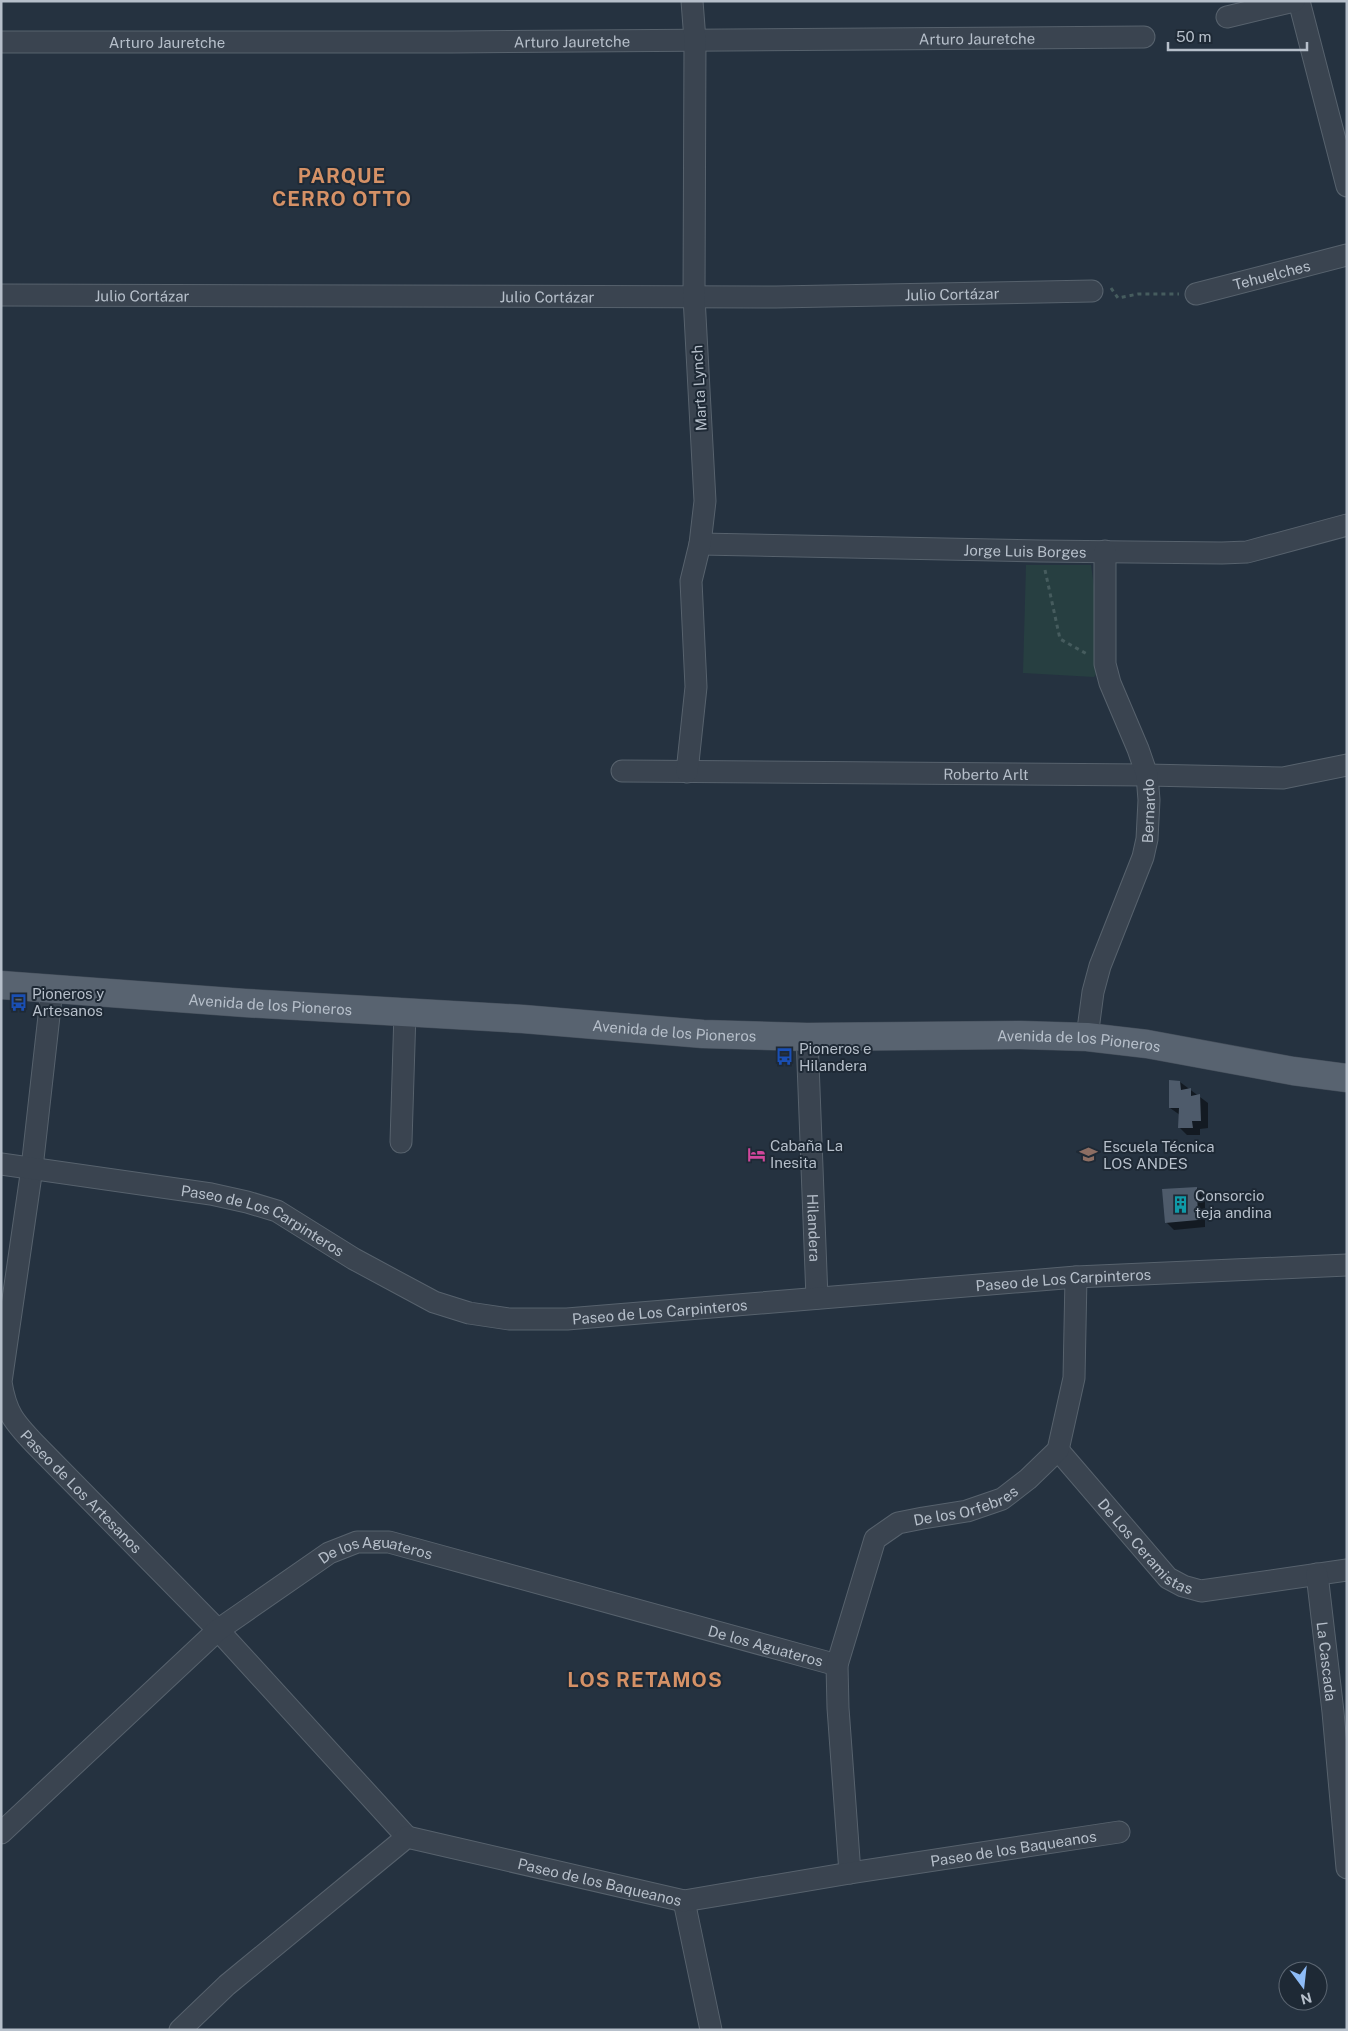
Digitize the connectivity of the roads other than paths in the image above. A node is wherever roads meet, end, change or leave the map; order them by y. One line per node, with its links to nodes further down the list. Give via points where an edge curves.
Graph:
1 (692, 1): 6 (street, Marta Lynch)
2 (1294, 1): 4 (street)
3 (1299, 1): 8 (street)
4 (1227, 17)
5 (1144, 37): 6 (street, Arturo Jauretche)
6 (695, 40): 7 (street, Arturo Jauretche); 13 (street, Marta Lynch)
7 (1, 42)
8 (1347, 186)
9 (1347, 255): 11 (street, Tehuelches)
10 (1092, 291): 13 (street, Julio Cortázar)
11 (1196, 294)
12 (1, 295): 13 (street, Julio Cortázar)
13 (694, 296): 15 (street, Marta Lynch, via 705,501)
14 (1347, 525): 16 (street, Jorge Luis Borges, via 1247,552)
15 (700, 544): 16 (street, Jorge Luis Borges); 19 (street, Marta Lynch, via 691,582 696,686)
16 (1104, 551): 20 (street, Bernardo, via 1105,664)
17 (1347, 765): 20 (street, Roberto Arlt, via 1283,778)
18 (622, 771): 19 (street, Roberto Arlt)
19 (687, 772): 20 (street, Roberto Arlt)
20 (1147, 775): 25 (street, Bernardo, via 1149,800 1143,857 1100,966)
21 (1, 985): 22 (main road, Avenida de los Pioneros)
22 (52, 989): 23 (main road, Avenida de los Pioneros); 29 (street, Paseo de Los Artesanos)
23 (405, 1012): 24 (main road, Avenida de los Pioneros, via 703,1034); 27 (street)
24 (807, 1037): 25 (main road, Avenida de los Pioneros, via 1021,1035); 32 (street, Hilandera)
25 (1087, 1038): 26 (main road, Avenida de los Pioneros, via 1147,1044 1293,1072)
26 (1347, 1078)
27 (401, 1142)
28 (1, 1164): 29 (street, Paseo de Los Carpinteros)
29 (32, 1168): 32 (street, Paseo de Los Carpinteros, via 212,1194 277,1211 354,1259 434,1302 469,1313 509,1319 567,1319); 36 (street, Paseo de Los Artesanos, via 4,1356 1,1382 4,1402 14,1421 35,1444)
30 (1347, 1265): 31 (street, Paseo de Los Carpinteros)
31 (1076, 1277): 32 (street, Paseo de Los Carpinteros); 33 (street, via 1074,1378)
32 (816, 1298)
33 (1058, 1450): 35 (street, De Los Ceramistas, via 1168,1578 1184,1586 1202,1591); 37 (street, De los Orfebres, via 1002,1499 967,1511 898,1523 875,1539)
34 (1347, 1570): 35 (street, De Los Ceramistas)
35 (1318, 1574): 41 (street, La Cascada)
36 (218, 1630): 37 (street, De los Aguateros, via 329,1553 356,1542 389,1542); 39 (street, De los Aguateros); 40 (street, Paseo de Los Artesanos)
37 (838, 1665): 42 (street, De los Orfebres)
38 (1120, 1832): 42 (street, Paseo de los Baqueanos)
39 (1, 1833)
40 (407, 1836): 43 (street, Paseo de los Baqueanos); 44 (street, via 227,1985)
41 (1347, 1868)
42 (850, 1873): 43 (street, Paseo de los Baqueanos)
43 (684, 1901): 45 (street)
44 (180, 2030)
45 (711, 2030)

